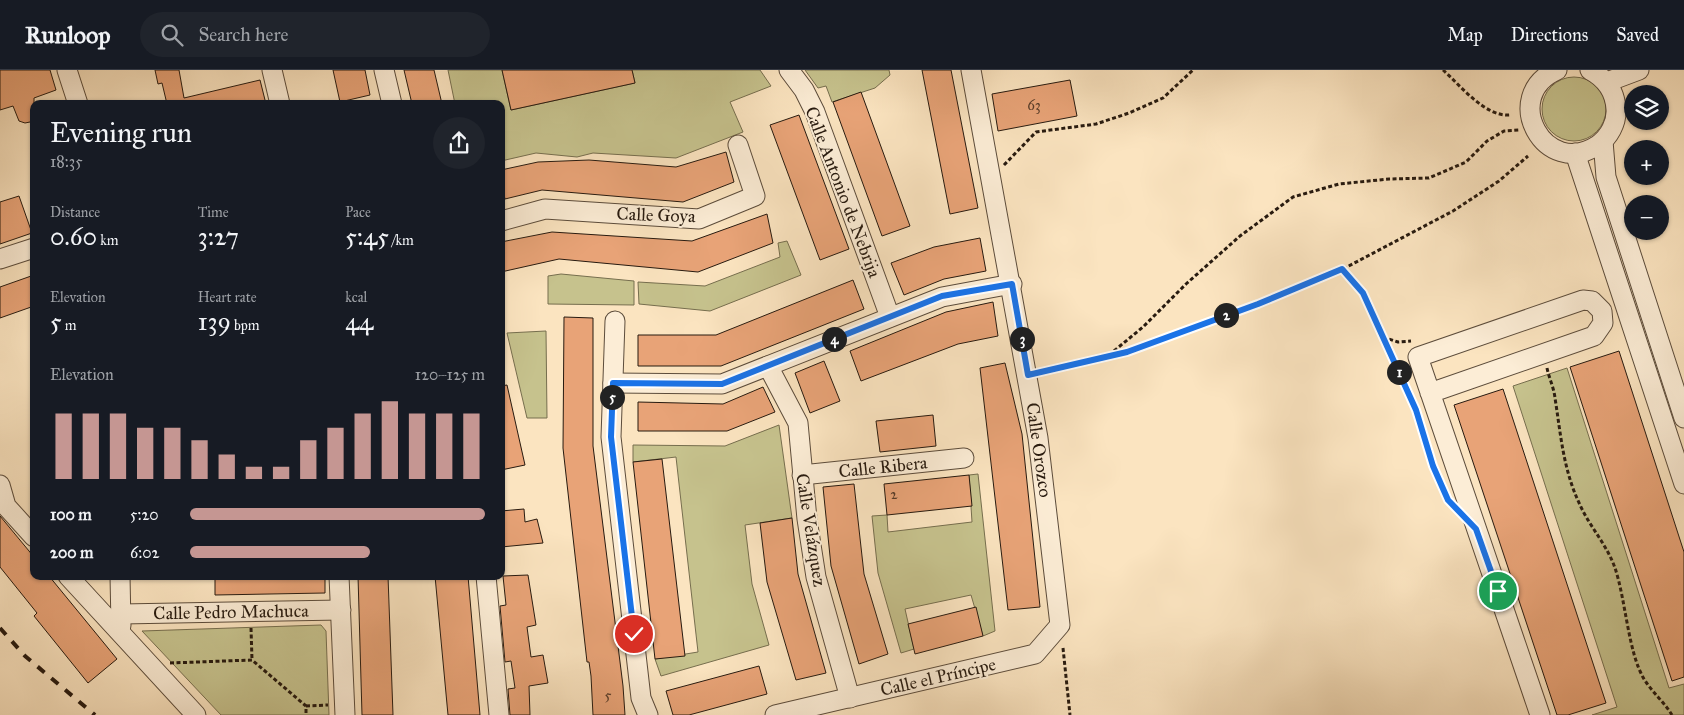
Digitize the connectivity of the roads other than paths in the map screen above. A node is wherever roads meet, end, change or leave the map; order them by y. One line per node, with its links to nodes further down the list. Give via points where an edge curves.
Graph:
1 (67, 70): 10 (street)
2 (272, 70): 11 (street)
3 (384, 70): 12 (street)
4 (788, 70): 20 (street, Calle Antonio de Nebrija, via 804,90 815,112)
5 (971, 70): 19 (street, Calle Orozco)
6 (1557, 70): 15 (street, via 1541,80 1534,91 1530,116 1541,139 1563,152)
7 (1590, 70): 9 (street)
8 (1639, 70): 9 (street)
9 (1607, 82): 13 (street, via 1616,102 1616,112 1612,128)
10 (77, 100)
11 (279, 100)
12 (389, 100)
13 (1603, 141): 15 (street, via 1590,150); 25 (street, via 1606,177)
14 (738, 145): 16 (street, Calle Goya, via 755,196 699,219 545,210)
15 (1575, 153): 28 (street)
16 (505, 219)
17 (30, 249): 18 (street)
18 (0, 259)
19 (1012, 284): 20 (street, via 942,296); 37 (street, Calle Orozco, via 1038,438)
20 (890, 318): 22 (street)
21 (615, 322): 23 (street)
22 (768, 366): 23 (street, via 722,384); 27 (street, Calle Velázquez, via 798,423)
23 (613, 383): 43 (street, via 611,437 642,698)
24 (1430, 393): 24 (street, via 1594,336 1602,329 1602,311 1592,301 1583,300 1418,357); 45 (street)
25 (1684, 418)
26 (964, 458): 27 (street, Calle Ribera)
27 (802, 475): 39 (street, Calle Velázquez, via 816,576)
28 (1684, 484)
29 (0, 485): 30 (street, via 6,506)
30 (30, 533)
31 (72, 580): 38 (street)
32 (120, 580): 36 (street)
33 (339, 580): 35 (street)
34 (486, 580): 42 (street)
35 (341, 610): 36 (street, Calle Pedro Machuca); 41 (street)
36 (122, 614): 38 (street)
37 (1060, 625): 39 (street, Calle el Príncipe, via 1035,654)
38 (120, 635): 40 (street)
39 (850, 698): 44 (street, Calle el Príncipe)
40 (196, 715)
41 (345, 715)
42 (499, 715)
43 (648, 715)
44 (775, 715)
45 (1540, 715)

